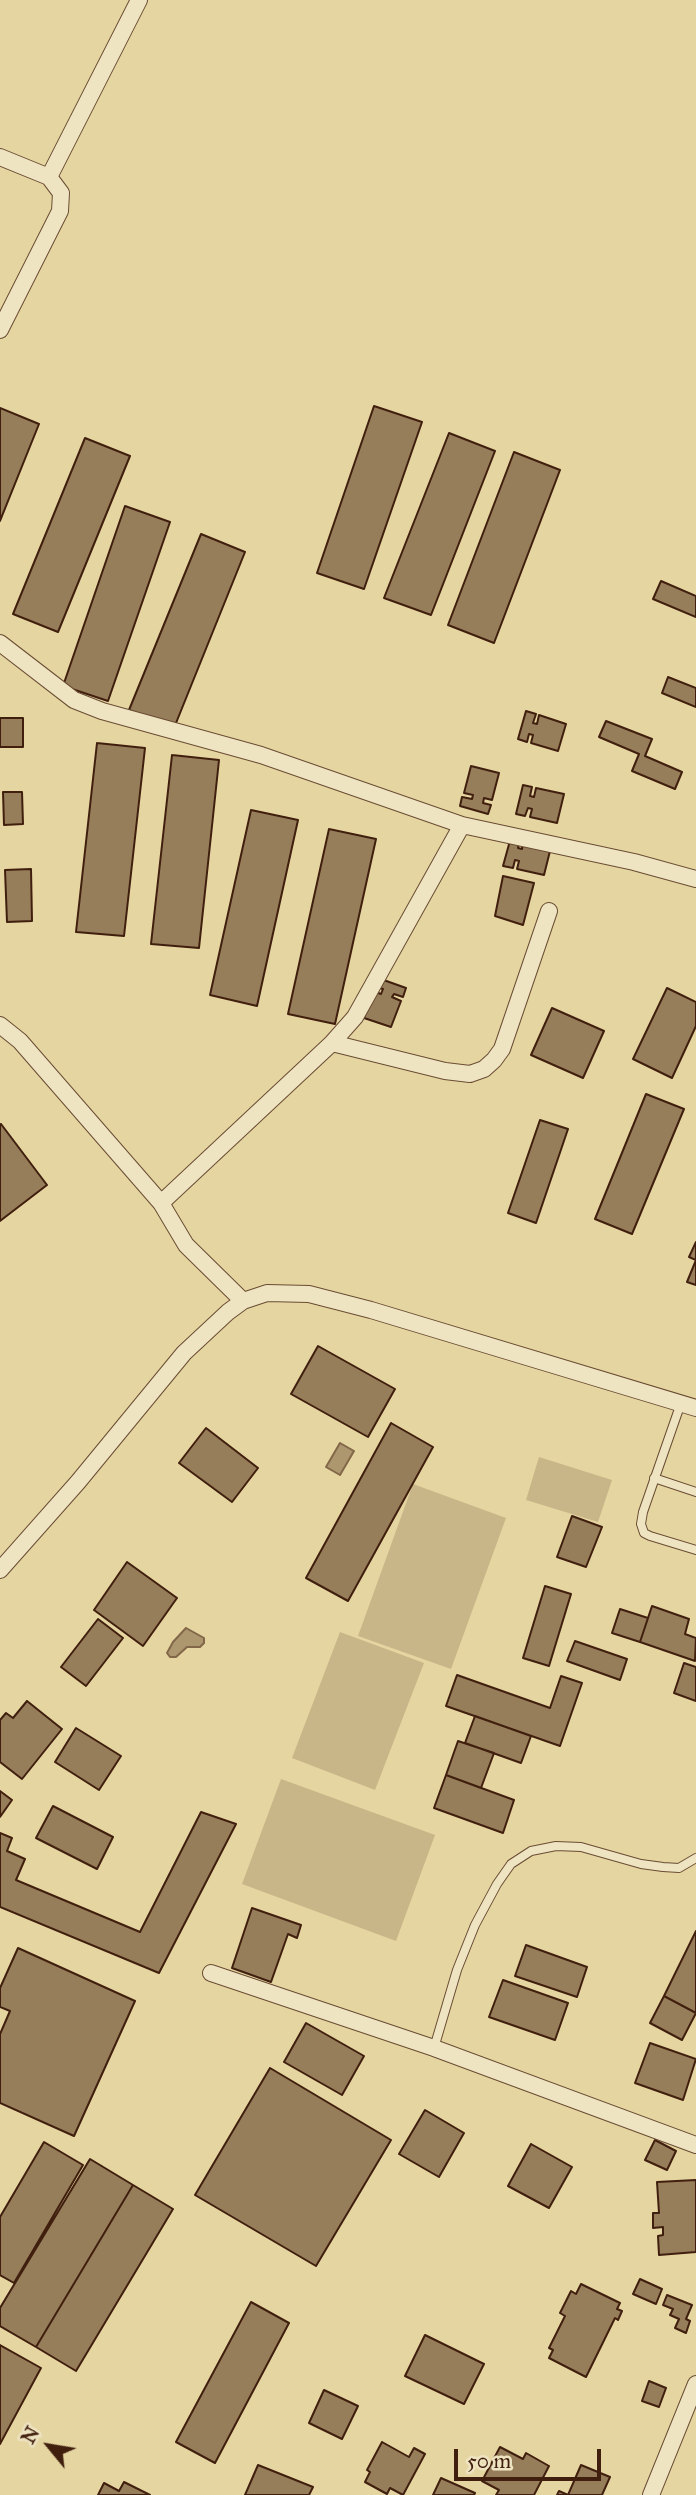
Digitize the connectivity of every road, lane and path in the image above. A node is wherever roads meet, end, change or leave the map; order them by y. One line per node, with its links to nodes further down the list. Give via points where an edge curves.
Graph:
1 (139, 0): 3 (street)
2 (0, 157): 3 (street)
3 (49, 177): 4 (street, via 61,193 60,211)
4 (0, 330)
5 (0, 643): 6 (street, via 74,700 261,755)
6 (462, 825): 7 (street); 10 (street, via 355,1017)
7 (696, 879)
8 (549, 911): 10 (street, via 502,1049 484,1069 470,1074 445,1071)
9 (0, 1025): 11 (street, via 20,1041)
10 (332, 1043): 11 (street)
11 (161, 1203): 12 (street, via 186,1245)
12 (243, 1301): 13 (street, via 267,1293 309,1294); 17 (street, via 184,1353)
13 (689, 1405): 14 (lane)
14 (654, 1478): 15 (lane); 16 (lane, via 643,1512 644,1532)
15 (696, 1492)
16 (696, 1550)
17 (0, 1570)
18 (696, 1858): 20 (lane, via 679,1867 663,1867 581,1847 531,1850 512,1864 497,1884 475,1925)
19 (211, 1973): 20 (street)
20 (434, 2048): 21 (street)
21 (696, 2145)
22 (696, 2384): 23 (street)
23 (651, 2495)

